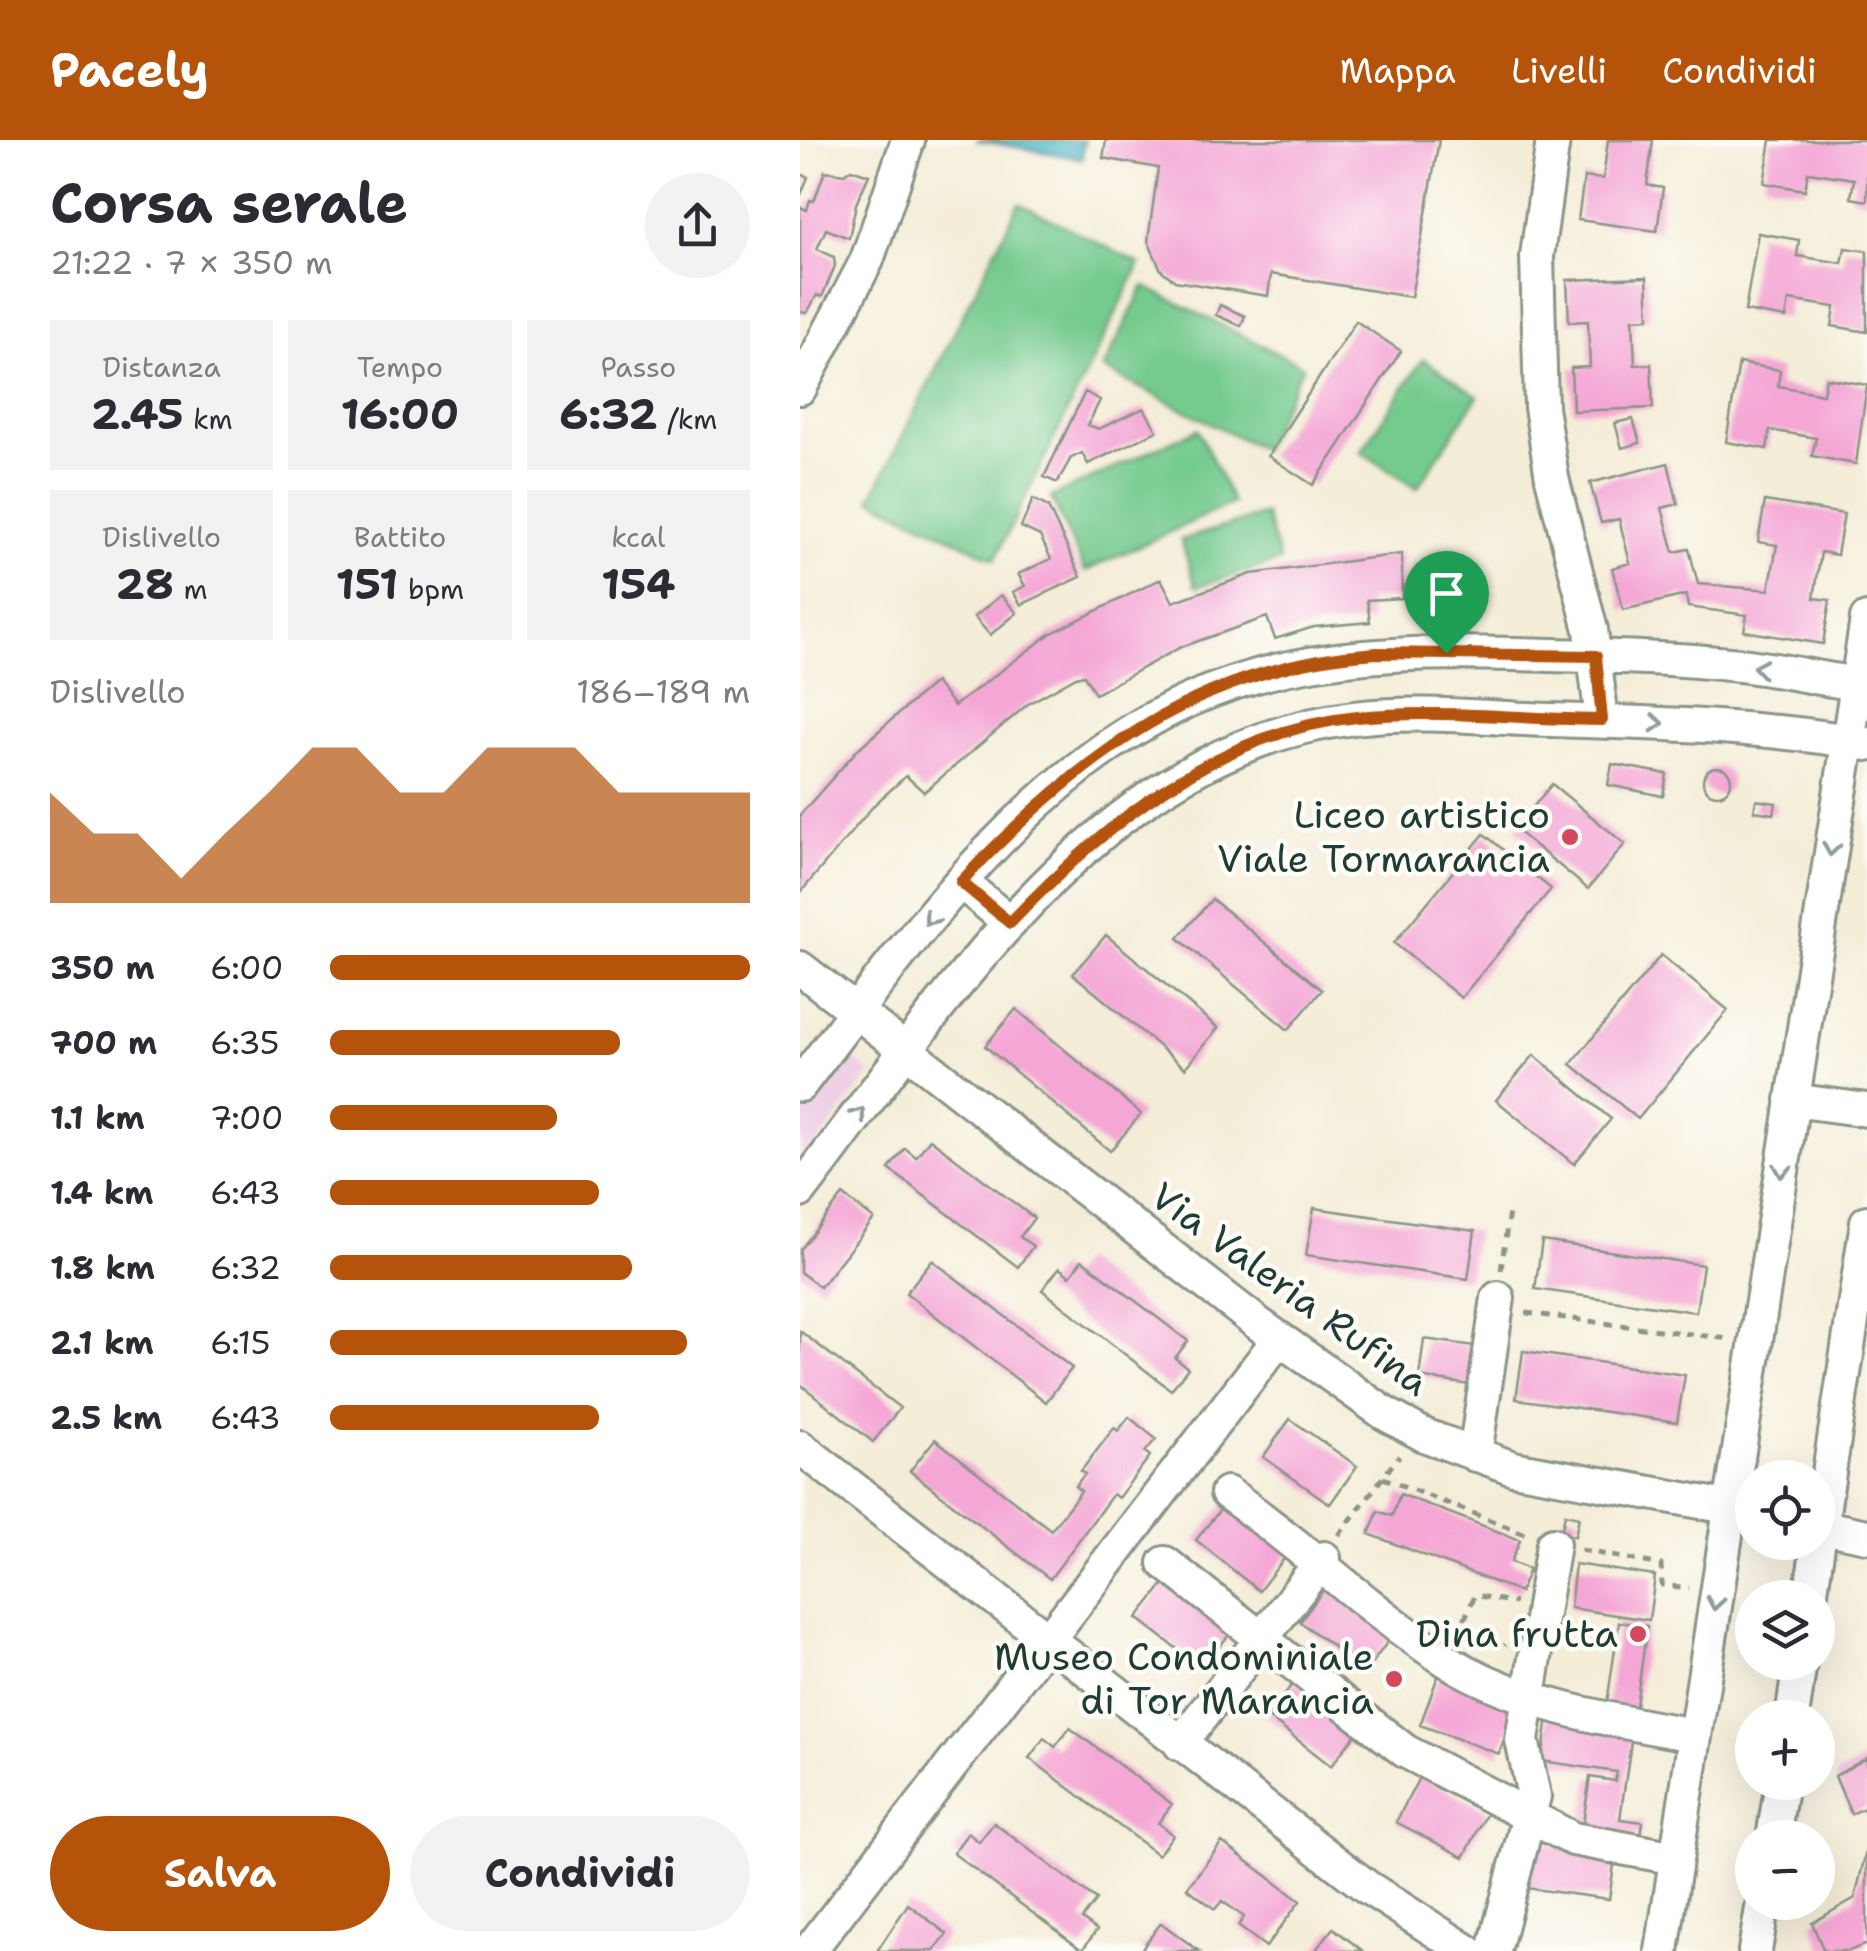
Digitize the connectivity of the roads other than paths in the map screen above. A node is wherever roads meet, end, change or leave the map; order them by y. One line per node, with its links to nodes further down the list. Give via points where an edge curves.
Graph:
1 (908, 140): 3 (street, via 867,260)
2 (1553, 140): 5 (street, via 1537,256 1538,382 1546,449)
3 (800, 388)
4 (1867, 619): 6 (street)
5 (1596, 656): 6 (street, one-way to 5, via 1740,665); 7 (street); 9 (street, via 1358,654 1228,685 1087,762)
6 (1862, 684): 8 (street)
7 (1602, 720): 8 (street, one-way to 8); 10 (street, via 1387,715 1273,737 1150,799)
8 (1857, 742): 15 (street, one-way to 15)
9 (961, 882): 10 (street); 12 (street, one-way to 12)
10 (1010, 923): 13 (street)
11 (800, 968): 12 (street, Via Valeria Rufina)
12 (856, 1013): 13 (street, Via Valeria Rufina); 14 (street)
13 (907, 1052): 17 (street, one-way to 13); 20 (street, Via Valeria Rufina)
14 (800, 1085)
15 (1792, 1100): 16 (street); 23 (street, one-way to 23)
16 (1867, 1110)
17 (800, 1191)
18 (1867, 1222): 24 (street)
19 (1496, 1304): 22 (street)
20 (1279, 1340): 22 (street, Via Valeria Rufina, via 1384,1412); 33 (street)
21 (800, 1447): 33 (street)
22 (1474, 1455): 26 (street, Via Valeria Rufina, via 1557,1478)
23 (1746, 1460)
24 (1829, 1460)
25 (1227, 1493): 31 (street)
26 (1735, 1508)
27 (1835, 1529): 28 (street)
28 (1867, 1536)
29 (1735, 1542): 36 (street, one-way to 36)
30 (1553, 1544): 35 (street)
31 (1326, 1556): 34 (street); 35 (street, via 1447,1660)
32 (1165, 1562): 34 (street)
33 (1048, 1638): 37 (street); 41 (street)
34 (1264, 1641): 37 (street); 38 (street, via 1405,1751)
35 (1528, 1697): 36 (street); 38 (street, via 1522,1740 1534,1796)
36 (1694, 1735): 39 (street)
37 (1180, 1744): 42 (street, via 1403,1913)
38 (1530, 1818): 39 (street, via 1573,1839); 43 (street)
39 (1676, 1858): 44 (street)
40 (1760, 1920): 45 (street)
41 (809, 1951)
42 (1467, 1951)
43 (1494, 1951)
44 (1662, 1951)
45 (1755, 1951)

